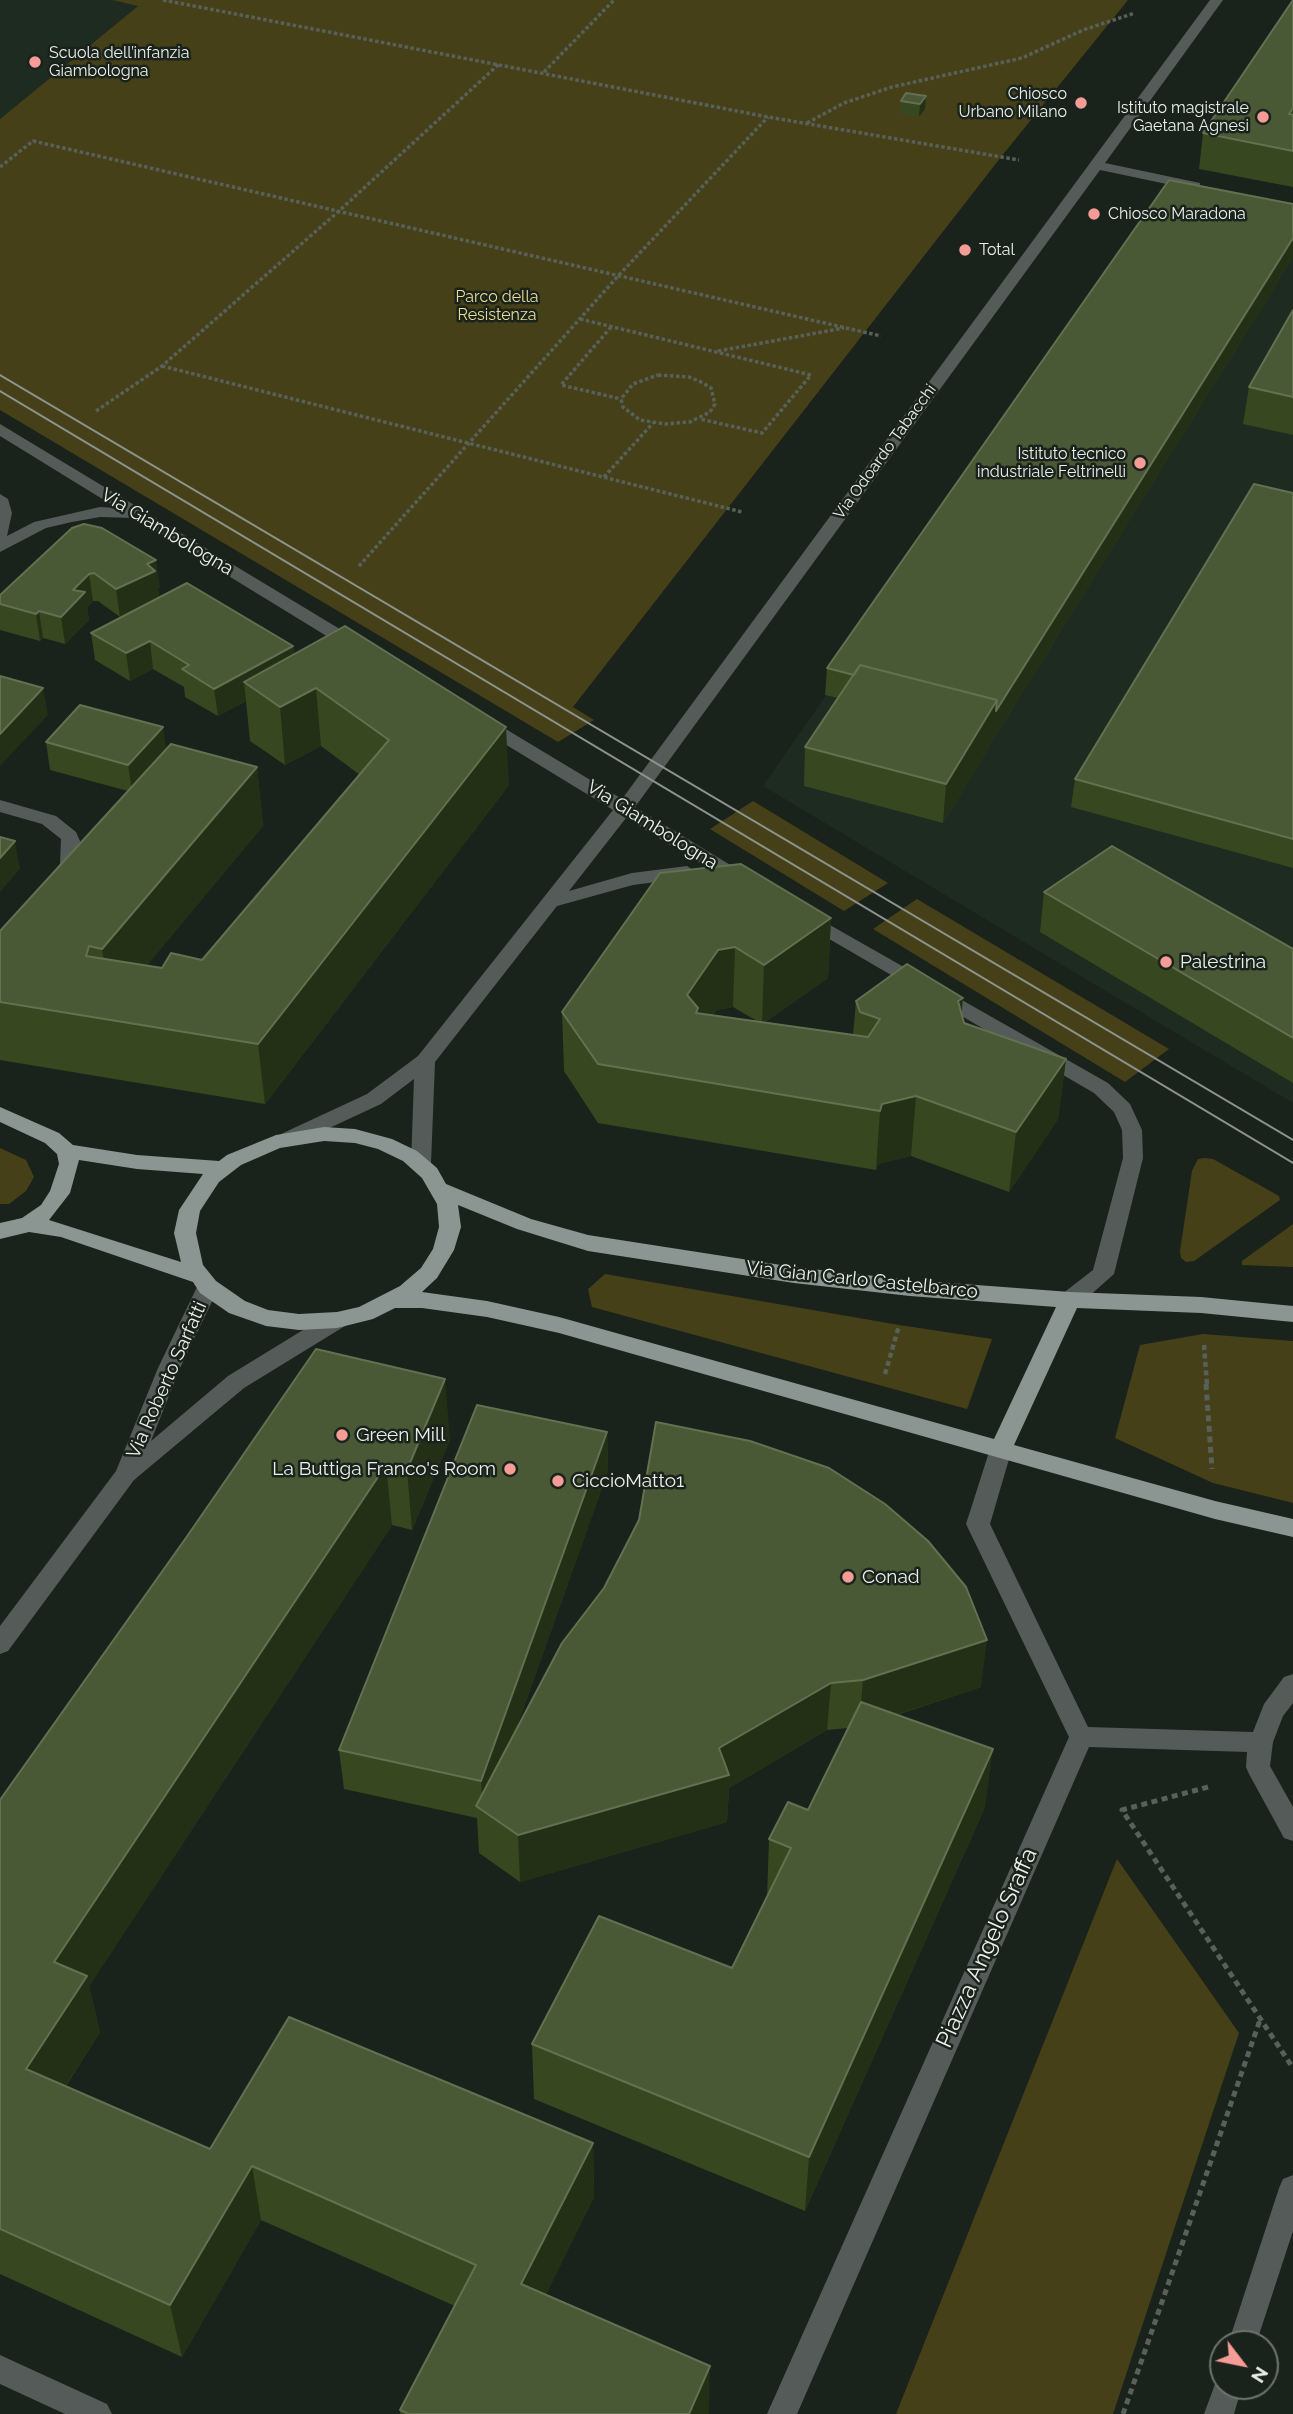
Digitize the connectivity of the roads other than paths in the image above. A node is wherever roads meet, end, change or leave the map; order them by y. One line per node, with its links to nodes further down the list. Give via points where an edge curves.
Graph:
1 (1217, 0): 2 (street, Via Odoardo Tabacchi)
2 (1095, 166): 3 (street); 14 (street, Via Odoardo Tabacchi)
3 (1205, 188)
4 (0, 429): 8 (street, Via Giambologna)
5 (0, 439): 6 (street)
6 (0, 447)
7 (0, 499): 9 (street, via 4,513)
8 (135, 513): 10 (street, via 71,517 40,525); 11 (street, Via Giambologna)
9 (0, 535)
10 (0, 547)
11 (374, 657)
12 (470, 715): 14 (street, Via Giambologna)
13 (0, 806): 15 (street, via 46,819 69,836 69,865)
14 (625, 808): 16 (street, Via Odoardo Tabacchi); 16 (street, Via Giambologna, via 753,887 707,872 665,873)
15 (43, 895)
16 (551, 902): 18 (street, Via Odoardo Tabacchi)
17 (794, 911): 29 (street, via 1101,1088 1122,1109 1132,1130 1133,1158 1102,1274)
18 (425, 1061): 20 (street, Via Odoardo Tabacchi, via 374,1098); 22 (street)
19 (0, 1114): 21 (main road, via 52,1138)
20 (288, 1139): 22 (main road, via 355,1136 385,1144); 23 (main road, via 247,1153)
21 (67, 1151): 23 (main road); 25 (main road, via 69,1164 60,1193 48,1210)
22 (421, 1164): 24 (main road)
23 (222, 1168): 27 (main road, via 196,1199 187,1221 186,1245)
24 (442, 1190): 28 (main road, via 450,1227 443,1250 429,1273); 29 (main road, Via Gian Carlo Castelbarco, via 524,1224 621,1249 794,1275)
25 (29, 1224): 26 (main road); 27 (main road, via 94,1239)
26 (0, 1231)
27 (203, 1282): 31 (main road, via 237,1307 266,1318); 33 (street, Via Roberto Sarfatti)
28 (395, 1300): 31 (main road); 32 (main road, via 487,1309 559,1325)
29 (1070, 1300): 30 (main road, Via Gian Carlo Castelbarco); 32 (main road)
30 (1293, 1314)
31 (337, 1320): 33 (street, Via Roberto Sarfatti, via 236,1382)
32 (1001, 1449): 34 (main road); 37 (street, via 978,1524)
33 (126, 1474): 35 (street, Via Roberto Sarfatti)
34 (1293, 1528)
35 (0, 1644)
36 (1293, 1684): 38 (street, via 1273,1711)
37 (1081, 1737): 38 (street); 44 (street, Piazza Angelo Sraffa)
38 (1261, 1742): 39 (street, via 1258,1767)
39 (1293, 1830)
40 (1293, 2188): 41 (street)
41 (1247, 2330)
42 (0, 2369): 43 (street)
43 (97, 2414)
44 (782, 2414)

